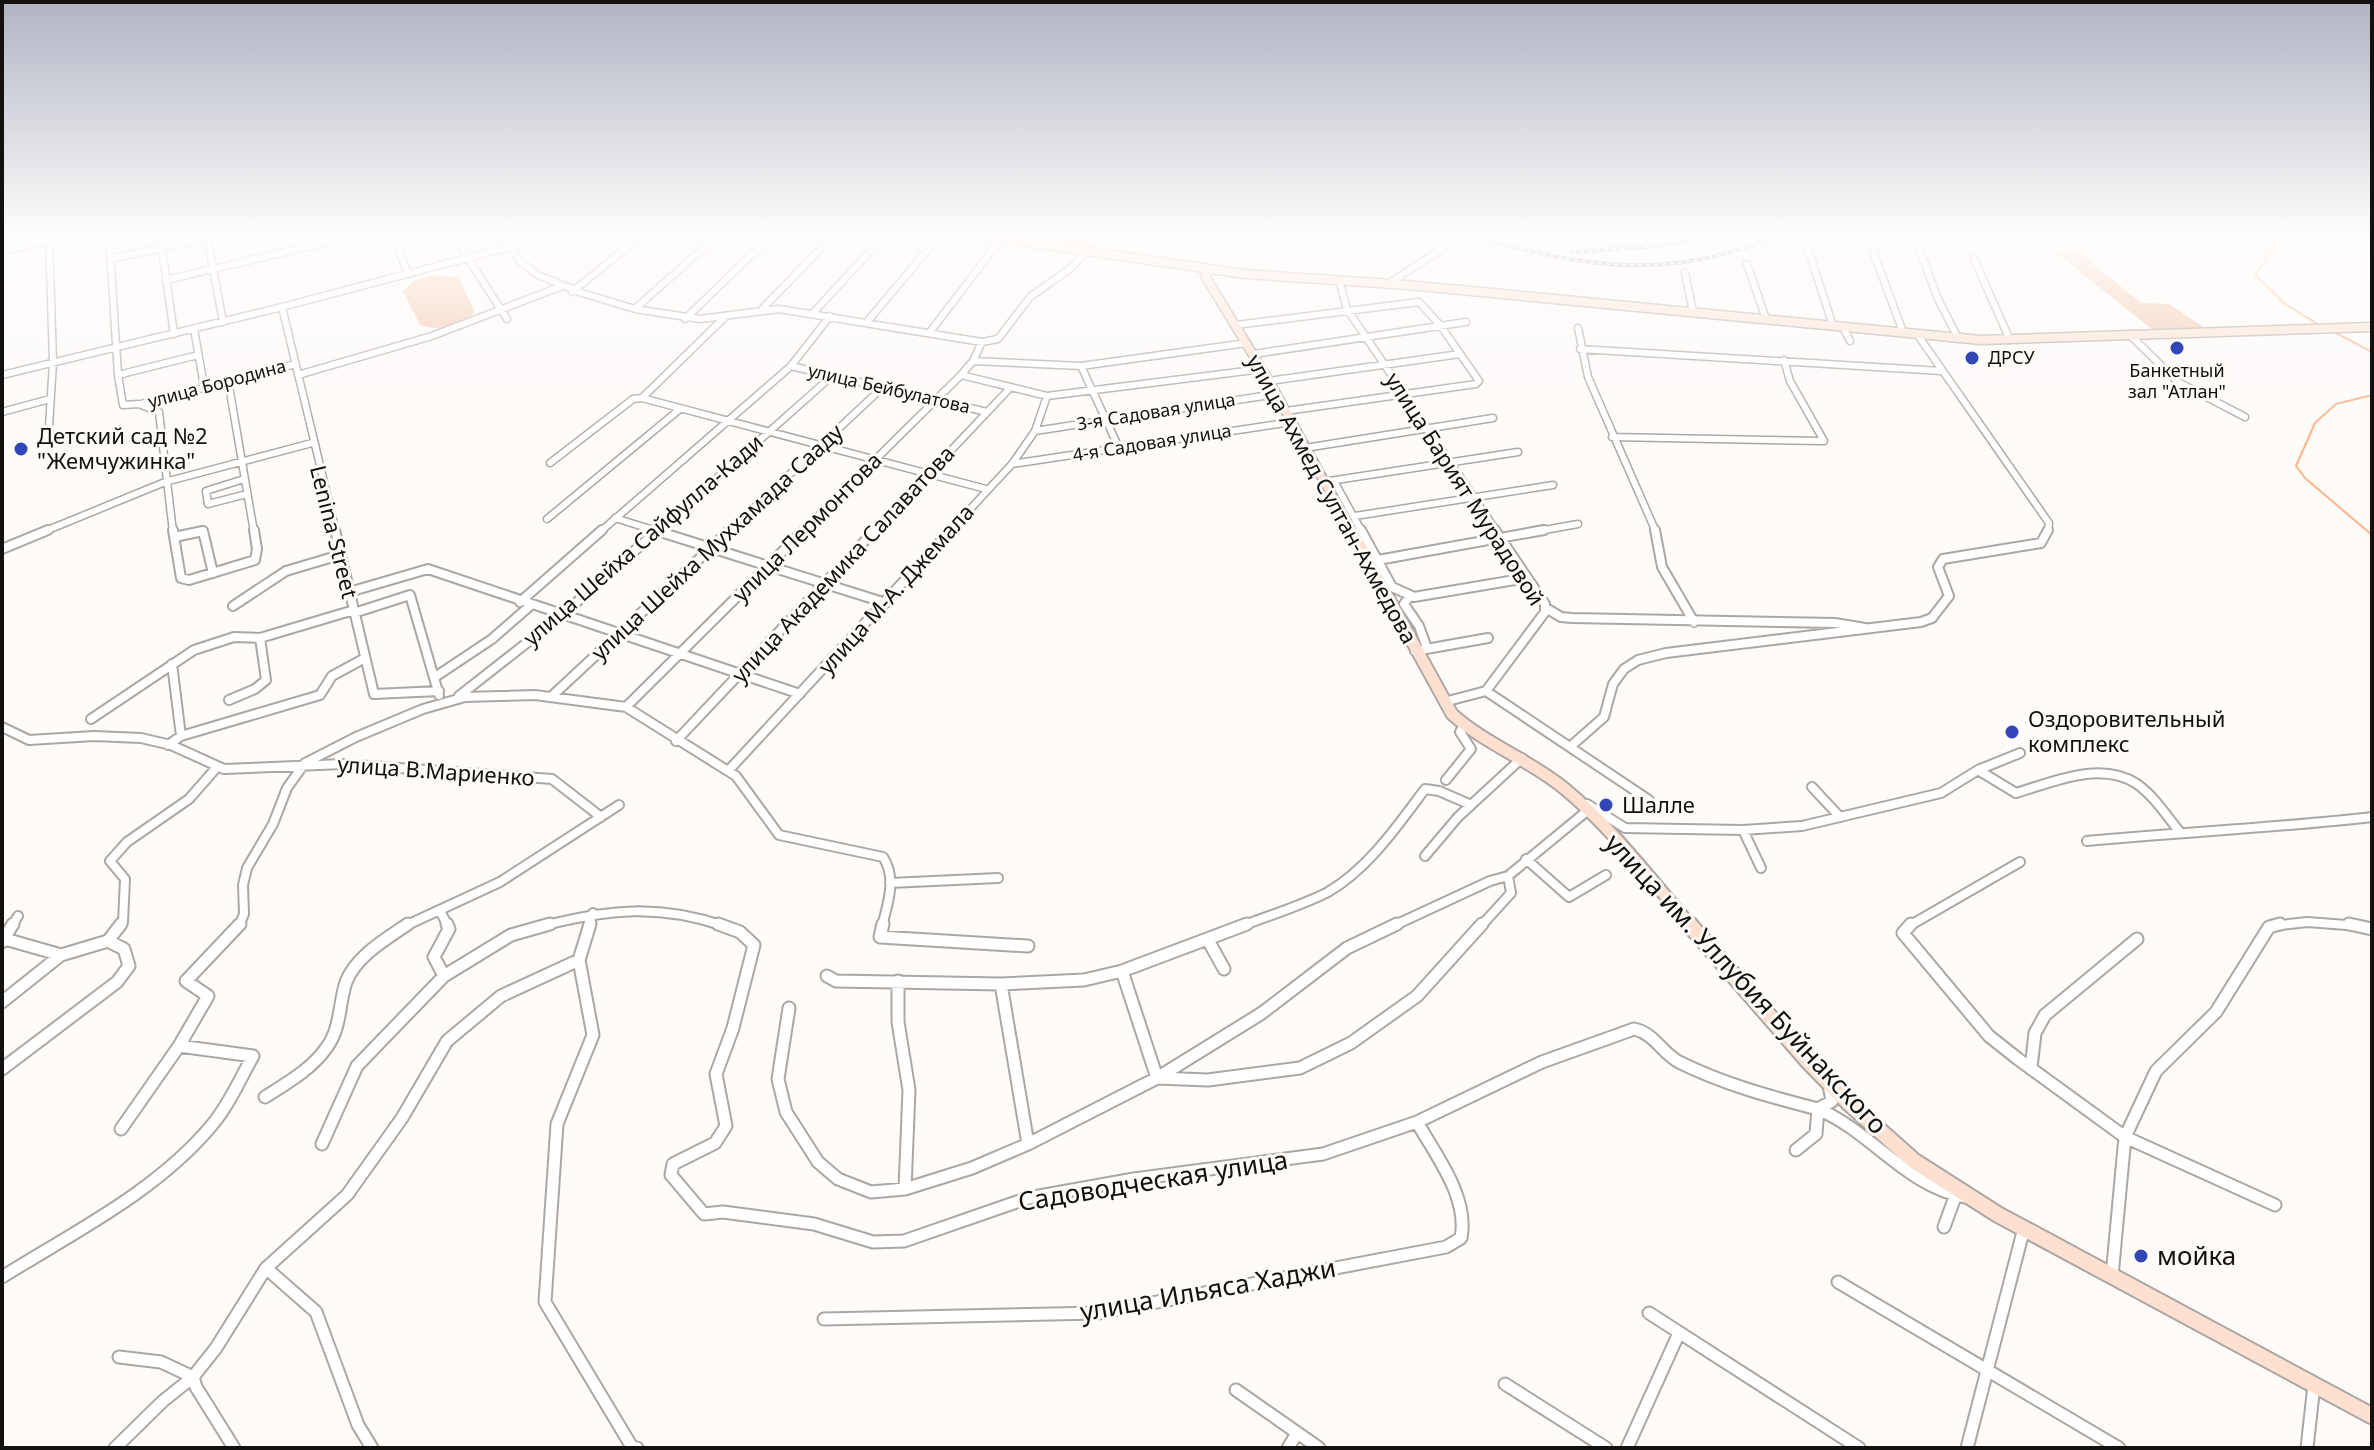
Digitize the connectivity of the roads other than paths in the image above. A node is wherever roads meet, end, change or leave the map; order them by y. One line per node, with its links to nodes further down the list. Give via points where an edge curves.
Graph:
1 (51, 303): 66 (street)
2 (113, 303): 59 (street)
3 (169, 303): 50 (street)
4 (220, 303): 38 (street)
5 (299, 303): 27 (street)
6 (497, 303): 33 (street)
7 (529, 303): 33 (street)
8 (618, 303): 28 (street)
9 (642, 303): 28 (street)
10 (702, 303): 36 (street)
11 (768, 303): 29 (street)
12 (823, 303): 32 (street)
13 (883, 303): 39 (street)
14 (951, 303): 48 (street)
15 (1026, 303): 57 (street, via 998,339)
16 (1222, 303): 41 (main road, улица Ахмед Султан-Ахмедова)
17 (1345, 303): 30 (street, улица Барият Мурадовой)
18 (1412, 303): 30 (street)
19 (1420, 303): 42 (street)
20 (1594, 303): 31 (main road)
21 (1691, 303): 31 (street)
22 (1760, 303): 37 (street)
23 (1825, 303): 43 (street)
24 (1892, 303): 49 (street)
25 (1940, 303): 54 (street)
26 (1993, 303): 55 (street)
27 (282, 307): 38 (street); 67 (street, Lenina Street)
28 (637, 307): 36 (street)
29 (763, 308): 32 (street); 34 (street)
30 (1347, 309): 41 (street); 52 (street, улица Барият Мурадовой)
31 (1693, 312): 37 (main road)
32 (813, 313): 35 (street)
33 (505, 315): 75 (street)
34 (727, 315): 36 (street); 87 (street)
35 (830, 316): 39 (street); 69 (street)
36 (685, 319)
37 (1766, 319): 43 (main road)
38 (223, 322): 47 (street)
39 (867, 322): 48 (street)
40 (1466, 322): 42 (street)
41 (1236, 325): 58 (main road, улица Ахмед Султан-Ахмедова)
42 (1440, 325): 52 (street); 62 (street)
43 (1833, 326): 44 (main road)
44 (1843, 327): 49 (main road); 56 (street)
45 (2372, 327): 53 (main road)
46 (1578, 328): 60 (street)
47 (194, 329): 50 (street); 63 (street)
48 (930, 332): 57 (street)
49 (1903, 332): 51 (main road)
50 (174, 334): 59 (street)
51 (1917, 334): 54 (main road); 72 (street)
52 (1365, 336): 61 (street); 68 (street, улица Барият Мурадовой)
53 (2131, 336): 55 (main road); 95 (street, via 2178,382)
54 (1958, 338): 55 (main road)
55 (2010, 340)
56 (1850, 341)
57 (982, 342): 65 (street, улица Лермонтова)
58 (1247, 343): 61 (main road, улица Ахмед Султан-Ахмедова); 70 (street)
59 (116, 347): 66 (street); 74 (street)
60 (1580, 349): 64 (street); 104 (street)
61 (1254, 354): 71 (main road, улица Ахмед Султан-Ахмедова)
62 (1460, 354): 68 (street); 85 (street, via 1479,383)
63 (198, 355): 74 (street); 80 (street)
64 (1784, 360): 72 (street); 104 (street, via 1824,441)
65 (973, 361): 70 (street); 77 (street, улица Лермонтова)
66 (53, 362): 73 (street); 88 (street)
67 (295, 364): 75 (street, Lenina Street); 78 (street, улица Бородина)
68 (1384, 365): 79 (street); 85 (street, улица Барият Мурадовой)
69 (791, 366): 76 (street, улица Бейбулатова); 98 (street)
70 (1081, 366): 83 (street)
71 (1262, 369): 79 (main road, улица Ахмед Султан-Ахмедова); 83 (street)
72 (1941, 371): 149 (street, via 2049,523 2048,535 2041,543 1943,559 1938,567 1950,592 1932,618)
73 (2, 375)
74 (118, 375): 90 (street, via 123,405)
75 (298, 375): 105 (street, Lenina Street)
76 (833, 375): 81 (street, улица Бейбулатова); 103 (street, улица Шейха Сайфулла-Кади)
77 (961, 375): 82 (street); 89 (street, улица Лермонтова)
78 (228, 380): 80 (street, улица Бородина); 111 (street)
79 (1269, 381): 84 (main road, улица Ахмед Султан-Ахмедова)
80 (204, 386): 90 (street, улица Бородина)
81 (883, 387): 89 (street, улица Бейбулатова); 106 (street, улица Шейха Муххамада Сааду)
82 (1010, 388): 86 (street); 94 (street, улица Академика Салаватова)
83 (1093, 390): 86 (street); 97 (street)
84 (1276, 394): 92 (main road, улица Ахмед Султан-Ахмедова); 97 (street, 3-я Садовая улица)
85 (1404, 395): 92 (street); 101 (street, улица Барият Мурадовой)
86 (1047, 396): 102 (street, улица М-А. Джемала)
87 (642, 398): 91 (street); 112 (street, via 633,399)
88 (50, 399): 93 (street); 100 (street)
89 (936, 399): 94 (street, улица Бейбулатова); 110 (street, улица Лермонтова)
90 (139, 404): 118 (street, via 159,412)
91 (680, 409): 98 (street); 125 (street)
92 (1286, 411): 99 (main road, улица Ахмед Султан-Ахмедова)
93 (2, 412)
94 (987, 412): 115 (street, улица Академика Салаватова)
95 (2245, 417)
96 (1493, 418): 101 (street)
97 (1106, 420): 102 (street, 3-я Садовая улица); 107 (street)
98 (726, 421): 103 (street); 124 (street)
99 (1292, 422): 107 (street, 4-я Садовая улица); 108 (main road, улица Ахмед Султан-Ахмедова)
100 (49, 427)
101 (1426, 428): 108 (street); 113 (street, улица Барият Мурадовой)
102 (1035, 431): 114 (street, улица М-А. Джемала)
103 (767, 432): 106 (street); 127 (street, улица Шейха Сайфулла-Кади)
104 (1612, 437): 148 (street, via 1655,529 1662,567)
105 (312, 443): 111 (street); 132 (street, Lenina Street)
106 (820, 446): 110 (street); 130 (street, улица Шейха Муххамада Сааду)
107 (1119, 448): 114 (street, 4-я Садовая улица)
108 (1305, 448): 117 (main road, улица Ахмед Султан-Ахмедова)
109 (1518, 452): 113 (street)
110 (874, 460): 115 (street); 134 (street, улица Лермонтова)
111 (240, 462): 116 (street); 118 (street)
112 (550, 463)
113 (1449, 463): 117 (street); 122 (street, улица Барият Мурадовой)
114 (1012, 464): 120 (street, улица М-А. Джемала)
115 (928, 474): 120 (street); 137 (street, улица Академика Салаватова)
116 (244, 479): 121 (street); 121 (street, via 206,491 208,504)
117 (1328, 481): 123 (street); 138 (main road, улица Ахмед Султан-Ахмедова)
118 (165, 482): 128 (street); 131 (street)
119 (1553, 485): 122 (street)
120 (986, 489): 142 (street, улица М-А. Джемала)
121 (247, 494): 135 (street, via 255,560)
122 (1472, 498): 123 (street); 129 (street, улица Барият Мурадовой)
123 (1355, 516): 133 (street)
124 (615, 518): 127 (street); 141 (street)
125 (547, 519)
126 (1578, 524): 129 (street)
127 (656, 531): 130 (street); 147 (street, улица Шейха Сайфулла-Кади)
128 (174, 537): 135 (street, via 203,531); 135 (street, via 181,578)
129 (1499, 537): 133 (street); 136 (street, улица Барият Мурадовой)
130 (709, 547): 134 (street); 150 (street, улица Шейха Муххамада Сааду)
131 (2, 549)
132 (340, 555): 139 (street, Lenina Street); 144 (street, via 286,571)
133 (1378, 560): 138 (street)
134 (768, 565): 137 (street); 155 (street, улица Лермонтова)
135 (213, 573)
136 (1527, 578): 140 (street); 145 (street, улица Барият Мурадовой)
137 (826, 582): 142 (street); 158 (street, улица Академика Салаватова)
138 (1387, 588): 140 (street); 154 (main road, улица Ахмед Султан-Ахмедова)
139 (349, 592): 141 (street, via 428,569); 146 (street, Lenina Street)
140 (1409, 597): 153 (street, via 1404,604)
141 (520, 602): 143 (street)
142 (886, 603): 162 (street, улица М-А. Джемала)
143 (531, 605): 147 (street); 159 (street)
144 (233, 606)
145 (1546, 608): 148 (street, via 1561,617); 161 (street, улица Барият Мурадовой)
146 (354, 611): 151 (street); 156 (street, Lenina Street); 159 (street, via 410,595)
147 (561, 616): 150 (street); 165 (street, улица Шейха Сайфулла-Кади)
148 (1694, 622): 149 (street, via 1835,623)
149 (1873, 630): 175 (street, via 1646,657 1617,674 1609,709)
150 (616, 635): 155 (street); 163 (street, улица Шейха Муххамада Сааду)
151 (260, 638): 157 (street, via 234,637 194,650); 164 (street, via 266,682)
152 (1488, 638): 153 (street)
153 (1427, 648): 154 (street)
154 (1415, 651): 166 (main road, улица Ахмед Султан-Ахмедова)
155 (677, 655): 158 (street); 168 (street, улица Лермонтова)
156 (365, 658): 160 (street, Lenina Street, via 374,694); 172 (street, via 332,676 320,695)
157 (172, 664): 169 (street); 172 (street)
158 (740, 673): 162 (street); 173 (street, улица Академика Салаватова)
159 (435, 677): 160 (street)
160 (439, 691): 167 (street)
161 (1486, 691): 166 (street); 175 (street)
162 (800, 694): 181 (street, улица М-А. Джемала)
163 (551, 697): 165 (street); 168 (street)
164 (229, 700)
165 (451, 701): 167 (street)
166 (1444, 702): 170 (main road, улица Ахмед Султан-Ахмедова)
167 (440, 704): 178 (street)
168 (626, 707): 173 (street)
169 (91, 719)
170 (1464, 725): 177 (main road, улица им. Уллубия Буйнакского); 182 (street, via 1460,732 1471,749)
171 (2, 727): 174 (street, via 29,740 94,736)
172 (181, 736): 174 (street)
173 (676, 741): 181 (street)
174 (168, 745): 179 (street)
175 (1571, 746): 185 (street)
176 (2020, 753): 180 (street)
177 (1522, 758): 184 (main road, улица им. Уллубия Буйнакского); 186 (street)
178 (305, 763): 179 (street, улица В.Мариенко); 189 (street, улица В.Мариенко, via 552,779); 222 (street, via 247,868 240,925 186,981 208,996)
179 (217, 767): 210 (street, via 189,799 127,842 110,861 125,879 123,922)
180 (1978, 770): 190 (street, via 1941,793); 193 (street, via 2016,793 2090,774 2121,775 2138,785)
181 (728, 771): 202 (street, via 779,835 883,857 889,863)
182 (1446, 780)
183 (1812, 787): 190 (street)
184 (1566, 790): 188 (main road, улица им. Уллубия Буйнакского); 192 (street, via 1625,828)
185 (1649, 800)
186 (1469, 804): 195 (street); 209 (street, via 1425,789 1349,878)
187 (619, 805): 189 (street)
188 (1587, 811): 196 (street); 226 (main road, улица им. Уллубия Буйнакского)
189 (601, 817): 203 (street, via 500,882)
190 (1840, 817): 192 (street)
191 (2372, 817): 193 (street, via 2279,828)
192 (1743, 830): 198 (street)
193 (2179, 831): 194 (street)
194 (2087, 841)
195 (1425, 856)
196 (1526, 859): 199 (street, via 1569,897); 200 (street)
197 (2020, 862): 223 (street, via 1903,933 1989,1036)
198 (1761, 868)
199 (1606, 875)
200 (1508, 876): 225 (street, via 1347,948 1262,1013); 225 (street, via 1511,893 1417,996 1351,1043 1300,1068 1208,1080)
201 (998, 878): 202 (street)
202 (890, 883): 211 (street, via 880,937)
203 (440, 911): 216 (street, via 449,929 432,957); 227 (street, via 418,918 362,958 346,983 327,1047 299,1075)
204 (593, 913): 213 (street); 216 (street, Садоводческая улица, via 511,935); 229 (street, Садоводческая улица, via 679,913 740,932 754,945 716,1073 724,1135 673,1164 671,1175 704,1214 814,1224 889,1244 1028,1198 1323,1154)
205 (18, 916): 208 (street)
206 (2372, 929): 231 (street, via 2345,923 2269,927 2216,1012 2156,1071)
207 (2137, 939): 223 (street, via 2045,1015 2035,1033)
208 (4, 940): 212 (street)
209 (1208, 940): 214 (street); 215 (street)
210 (108, 941): 212 (street); 224 (street, via 124,949 129,966 117,982)
211 (1028, 946)
212 (61, 955): 220 (street)
213 (579, 960): 240 (street, via 501,996 464,1024 438,1053 402,1118 347,1195); 258 (street, via 593,1035 557,1124 545,1302)
214 (1224, 969)
215 (1122, 971): 219 (street, via 1084,980); 225 (street)
216 (444, 976): 232 (street, Садоводческая улица, via 357,1066)
217 (827, 976): 218 (street, via 836,981)
218 (898, 981): 219 (street); 235 (street, via 898,1022 909,1090)
219 (1001, 984): 233 (street)
220 (2, 1002)
221 (789, 1008): 235 (street, via 778,1079 794,1125 818,1162 838,1179 871,1192)
222 (179, 1046): 230 (street); 241 (street, via 253,1056 213,1124 181,1156 96,1220)
223 (2031, 1068): 231 (street)
224 (2, 1069)
225 (1157, 1078): 233 (street)
226 (1828, 1081): 228 (street, via 1832,1101); 236 (main road, улица им. Уллубия Буйнакского)
227 (265, 1097)
228 (1818, 1109): 229 (street, Садоводческая улица, via 1675,1060 1643,1029 1634,1029 1542,1062); 234 (street, via 1816,1134); 236 (street, Садоводческая улица, via 1852,1123 1919,1178)
229 (1417, 1122): 245 (street, улица Ильяса Хаджи, via 1452,1185 1462,1216 1462,1236 1446,1247 1099,1313)
230 (121, 1129)
231 (2125, 1137): 237 (street); 242 (street)
232 (322, 1144)
233 (1028, 1144): 235 (street)
234 (1796, 1150)
235 (905, 1189)
236 (1960, 1197): 238 (street); 239 (main road, улица им. Уллубия Буйнакского)
237 (2275, 1205)
238 (1944, 1227)
239 (2024, 1228): 242 (main road, улица им. Уллубия Буйнакского); 248 (street)
240 (266, 1268): 249 (street); 257 (street, via 316,1312 358,1425)
241 (2, 1277)
242 (2111, 1277): 251 (main road, улица им. Уллубия Буйнакского)
243 (1838, 1282): 248 (street)
244 (1649, 1313): 246 (street)
245 (824, 1319)
246 (1679, 1333): 262 (street); 263 (street)
247 (119, 1357): 249 (street, via 161,1362)
248 (1987, 1370): 264 (street); 265 (street)
249 (193, 1377): 255 (street); 256 (street)
250 (1505, 1384): 261 (street)
251 (2314, 1385): 253 (main road, улица им. Уллубия Буйнакского); 266 (street)
252 (1236, 1390): 254 (street)
253 (2372, 1416)
254 (1297, 1433): 259 (street); 260 (street)
255 (115, 1448)
256 (234, 1448)
257 (372, 1448)
258 (633, 1448)
259 (1288, 1448)
260 (1319, 1448)
261 (1606, 1448)
262 (1627, 1448)
263 (1859, 1448)
264 (1967, 1448)
265 (2119, 1448)
266 (2307, 1448)

